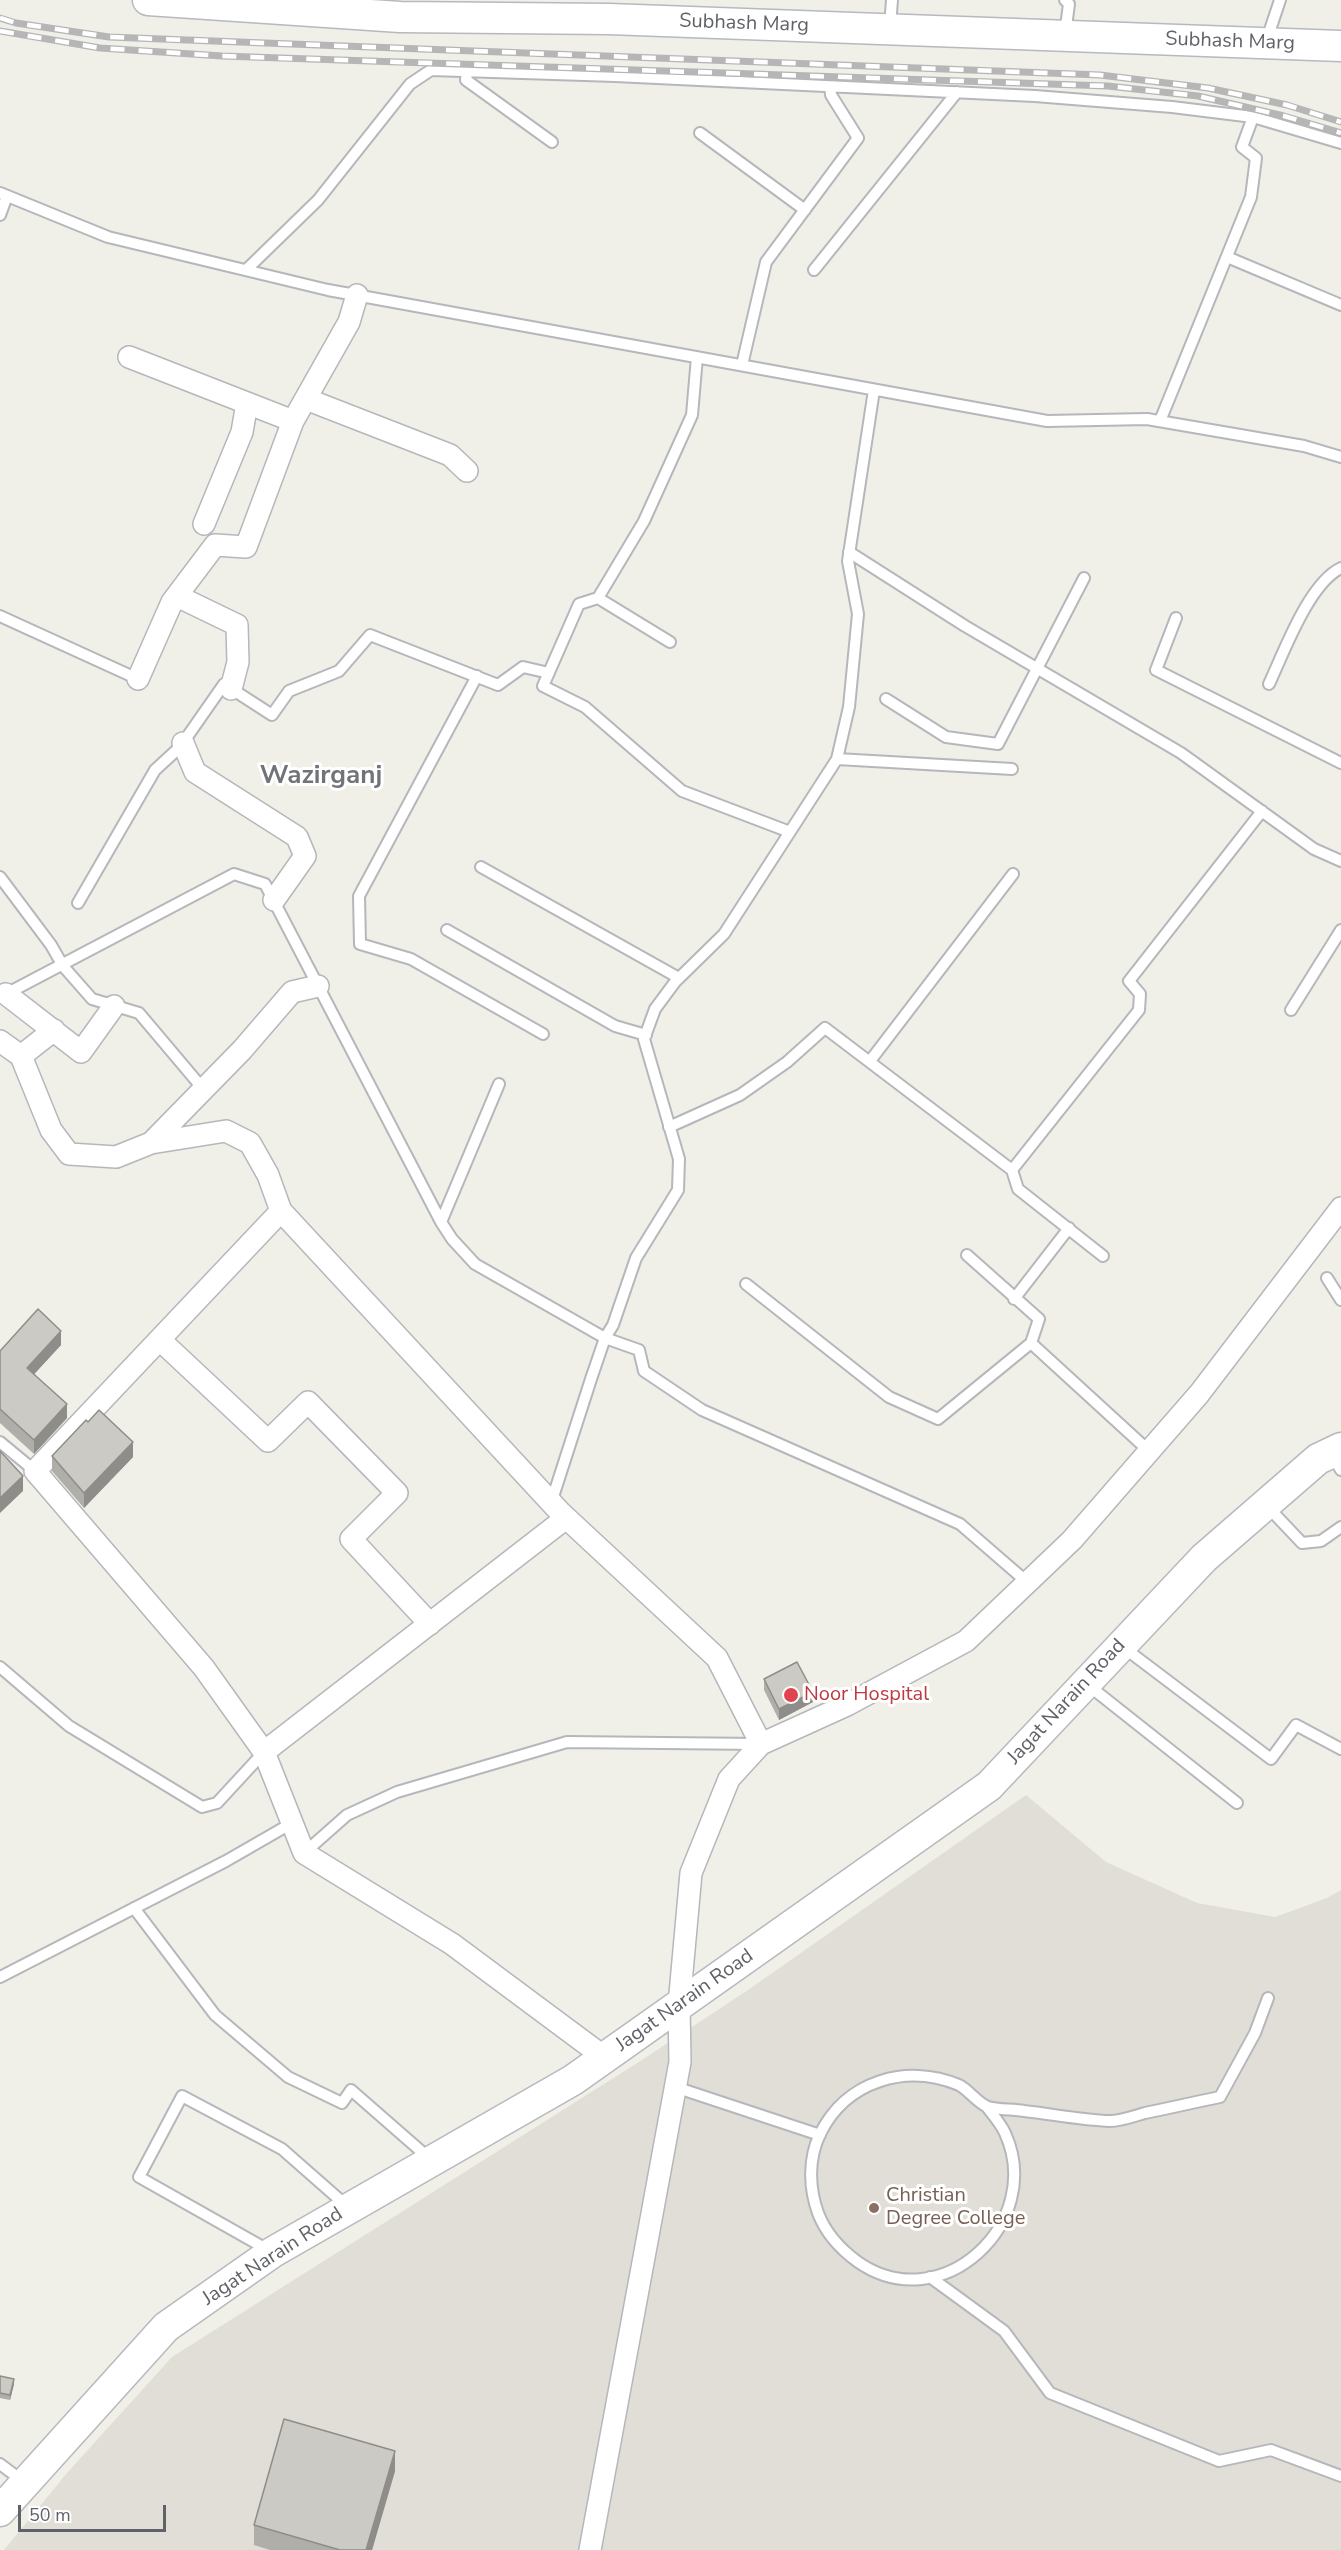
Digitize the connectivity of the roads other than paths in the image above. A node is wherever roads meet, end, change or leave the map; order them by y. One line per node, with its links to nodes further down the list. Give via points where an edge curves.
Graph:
1 (148, 0): 5 (street, Subhash Marg)
2 (892, 0): 6 (lane)
3 (1065, 0): 7 (lane, via 1069,4)
4 (1280, 0): 8 (lane)
5 (218, 2): 6 (street, Subhash Marg, via 400,17 576,14)
6 (890, 29): 7 (street, Subhash Marg)
7 (1064, 36): 8 (street, Subhash Marg)
8 (1266, 44): 9 (street, Subhash Marg)
9 (1341, 46)
10 (467, 71): 11 (lane); 15 (lane, via 466,80); 21 (lane, via 431,70 410,84 318,200)
11 (830, 87): 12 (lane); 18 (lane, via 858,138)
12 (957, 92): 13 (lane, via 1149,105); 22 (lane)
13 (1253, 117): 16 (lane); 20 (lane, via 1242,147 1257,158 1251,197)
14 (700, 133): 18 (lane)
15 (552, 142)
16 (1341, 143)
17 (4, 194): 19 (lane); 21 (lane, via 108,237)
18 (805, 210): 27 (lane, via 766,262)
19 (0, 215)
20 (1227, 257): 24 (lane); 31 (lane)
21 (246, 270): 23 (lane)
22 (814, 270)
23 (357, 295): 26 (lane); 29 (street, via 349,322)
24 (1341, 305)
25 (129, 357): 30 (street)
26 (697, 357): 27 (lane); 40 (lane, via 692,415 644,521)
27 (742, 365): 28 (lane)
28 (874, 390): 31 (lane, via 1047,421); 36 (lane)
29 (306, 399): 32 (street); 34 (street, via 450,455)
30 (247, 403): 32 (street); 35 (street, via 242,432)
31 (1160, 421): 33 (lane, via 1304,446)
32 (293, 422): 39 (street, via 246,547 215,544)
33 (1341, 457)
34 (467, 471)
35 (204, 524)
36 (849, 552): 44 (lane); 52 (lane, via 858,614 849,707)
37 (1341, 568): 48 (lane, via 1330,573 1311,597)
38 (1084, 579): 44 (lane)
39 (177, 596): 47 (street); 49 (street, via 237,625 238,662)
40 (598, 598): 43 (lane); 45 (lane, via 579,604)
41 (0, 616): 47 (lane)
42 (1176, 618): 53 (lane, via 1156,670)
43 (670, 642)
44 (1037, 668): 50 (lane, via 998,744 946,737); 55 (lane, via 1181,753)
45 (549, 673): 46 (lane, via 523,667 498,685); 56 (lane, via 543,687 585,707 682,790)
46 (477, 676): 49 (lane, via 370,635 339,671 289,692 272,715); 72 (lane, via 359,896 360,944 411,959)
47 (138, 679)
48 (1269, 684)
49 (231, 688): 51 (lane, via 224,684)
50 (886, 699)
51 (183, 743): 61 (street, via 195,772 297,837 305,856); 62 (lane, via 155,770)
52 (837, 759): 54 (lane); 56 (lane)
53 (1341, 763)
54 (1012, 769)
55 (1262, 811): 57 (lane, via 1314,849); 81 (lane, via 1129,981 1140,994 1138,1010)
56 (790, 832): 66 (lane, via 724,934)
57 (1341, 861)
58 (481, 867): 66 (lane)
59 (1013, 874): 76 (lane)
60 (0, 877): 65 (lane)
61 (274, 900): 65 (lane, via 266,884 234,874); 67 (lane)
62 (78, 903)
63 (447, 930): 73 (lane, via 615,1026)
64 (1341, 930): 70 (lane)
65 (63, 966): 68 (lane); 69 (lane, via 92,999)
66 (679, 978): 73 (lane, via 655,1009)
67 (318, 986): 78 (street, via 292,992); 84 (lane)
68 (3, 996): 71 (street)
69 (114, 1006): 71 (street, via 81,1052); 78 (lane, via 139,1013)
70 (1291, 1010)
71 (54, 1030): 75 (street)
72 (543, 1034)
73 (645, 1035): 79 (lane)
74 (0, 1041): 75 (street)
75 (21, 1056): 80 (street, via 51,1130 69,1154 116,1157)
76 (870, 1061): 79 (lane, via 825,1028 787,1062 740,1095); 81 (lane)
77 (499, 1084): 84 (lane)
78 (204, 1090): 80 (street)
79 (669, 1127): 92 (lane, via 679,1159 678,1190 636,1258)
80 (151, 1143): 83 (street, via 226,1131 250,1143 268,1175)
81 (1012, 1170): 85 (lane, via 1018,1189)
82 (1341, 1208): 96 (street, via 1198,1394)
83 (281, 1211): 93 (street); 99 (street)
84 (441, 1222): 92 (lane, via 475,1264)
85 (1069, 1228): 87 (lane); 90 (lane)
86 (967, 1255): 90 (lane)
87 (1104, 1256)
88 (1327, 1278): 91 (lane)
89 (746, 1284): 94 (lane, via 889,1397 938,1419)
90 (1014, 1299): 94 (lane, via 1039,1319)
91 (1341, 1300)
92 (605, 1338): 99 (lane); 103 (lane, via 639,1350 644,1371 702,1410 960,1524)
93 (160, 1340): 98 (street); 104 (street, via 268,1441 308,1402 397,1493 351,1539)
94 (1031, 1343): 96 (lane)
95 (0, 1442): 98 (lane)
96 (1149, 1451): 103 (street, via 1072,1540)
97 (1338, 1457): 100 (street, Jagat Narain Road, via 1318,1460)
98 (35, 1472): 110 (street, via 204,1668)
99 (551, 1503): 101 (street)
100 (1266, 1504): 102 (lane, via 1302,1543 1321,1540); 105 (street, Jagat Narain Road, via 1204,1558)
101 (566, 1518): 104 (street); 108 (street, via 717,1658)
102 (1341, 1527)
103 (1028, 1582): 108 (street, via 966,1641 847,1705)
104 (430, 1623): 110 (street)
105 (1120, 1645): 107 (street, Jagat Narain Road); 109 (lane, via 1271,1759 1296,1725)
106 (0, 1667): 110 (lane, via 69,1726 202,1807 217,1803)
107 (1085, 1682): 111 (lane); 117 (street, Jagat Narain Road, via 989,1786)
108 (761, 1744): 113 (lane, via 567,1742 397,1792 347,1815); 117 (street, via 729,1779 692,1873)
109 (1341, 1749)
110 (264, 1752): 112 (street)
111 (1237, 1803)
112 (292, 1824): 113 (street); 114 (lane)
113 (304, 1853): 118 (street, via 452,1944)
114 (134, 1908): 115 (lane); 122 (lane, via 215,2015 288,2077 342,2103 351,2090)
115 (0, 1977)
116 (1268, 1998): 120 (lane, via 1255,2033 1220,2097 1111,2121)
117 (679, 2006): 118 (street, Jagat Narain Road); 119 (street, via 680,2062)
118 (604, 2057): 122 (street, Jagat Narain Road, via 573,2080)
119 (675, 2087): 121 (lane); 130 (street)
120 (987, 2106): 121 (lane, via 950,2082 929,2075 896,2075 864,2086 838,2107); 125 (lane, via 1005,2132 1014,2163 1013,2194 1003,2224 985,2249 959,2268)
121 (820, 2135): 125 (lane, via 811,2165 812,2197 823,2226 843,2251 868,2269 898,2278)
122 (432, 2160): 123 (street, Jagat Narain Road)
123 (348, 2208): 124 (street, Jagat Narain Road); 124 (lane, via 282,2149 182,2096 139,2177)
124 (273, 2252): 128 (street, Jagat Narain Road, via 166,2327)
125 (930, 2277): 127 (lane, via 1004,2331 1050,2393 1219,2461 1271,2450)
126 (0, 2464): 128 (lane)
127 (1341, 2476)
128 (25, 2483): 129 (street, Jagat Narain Road)
129 (0, 2511)
130 (590, 2550)

